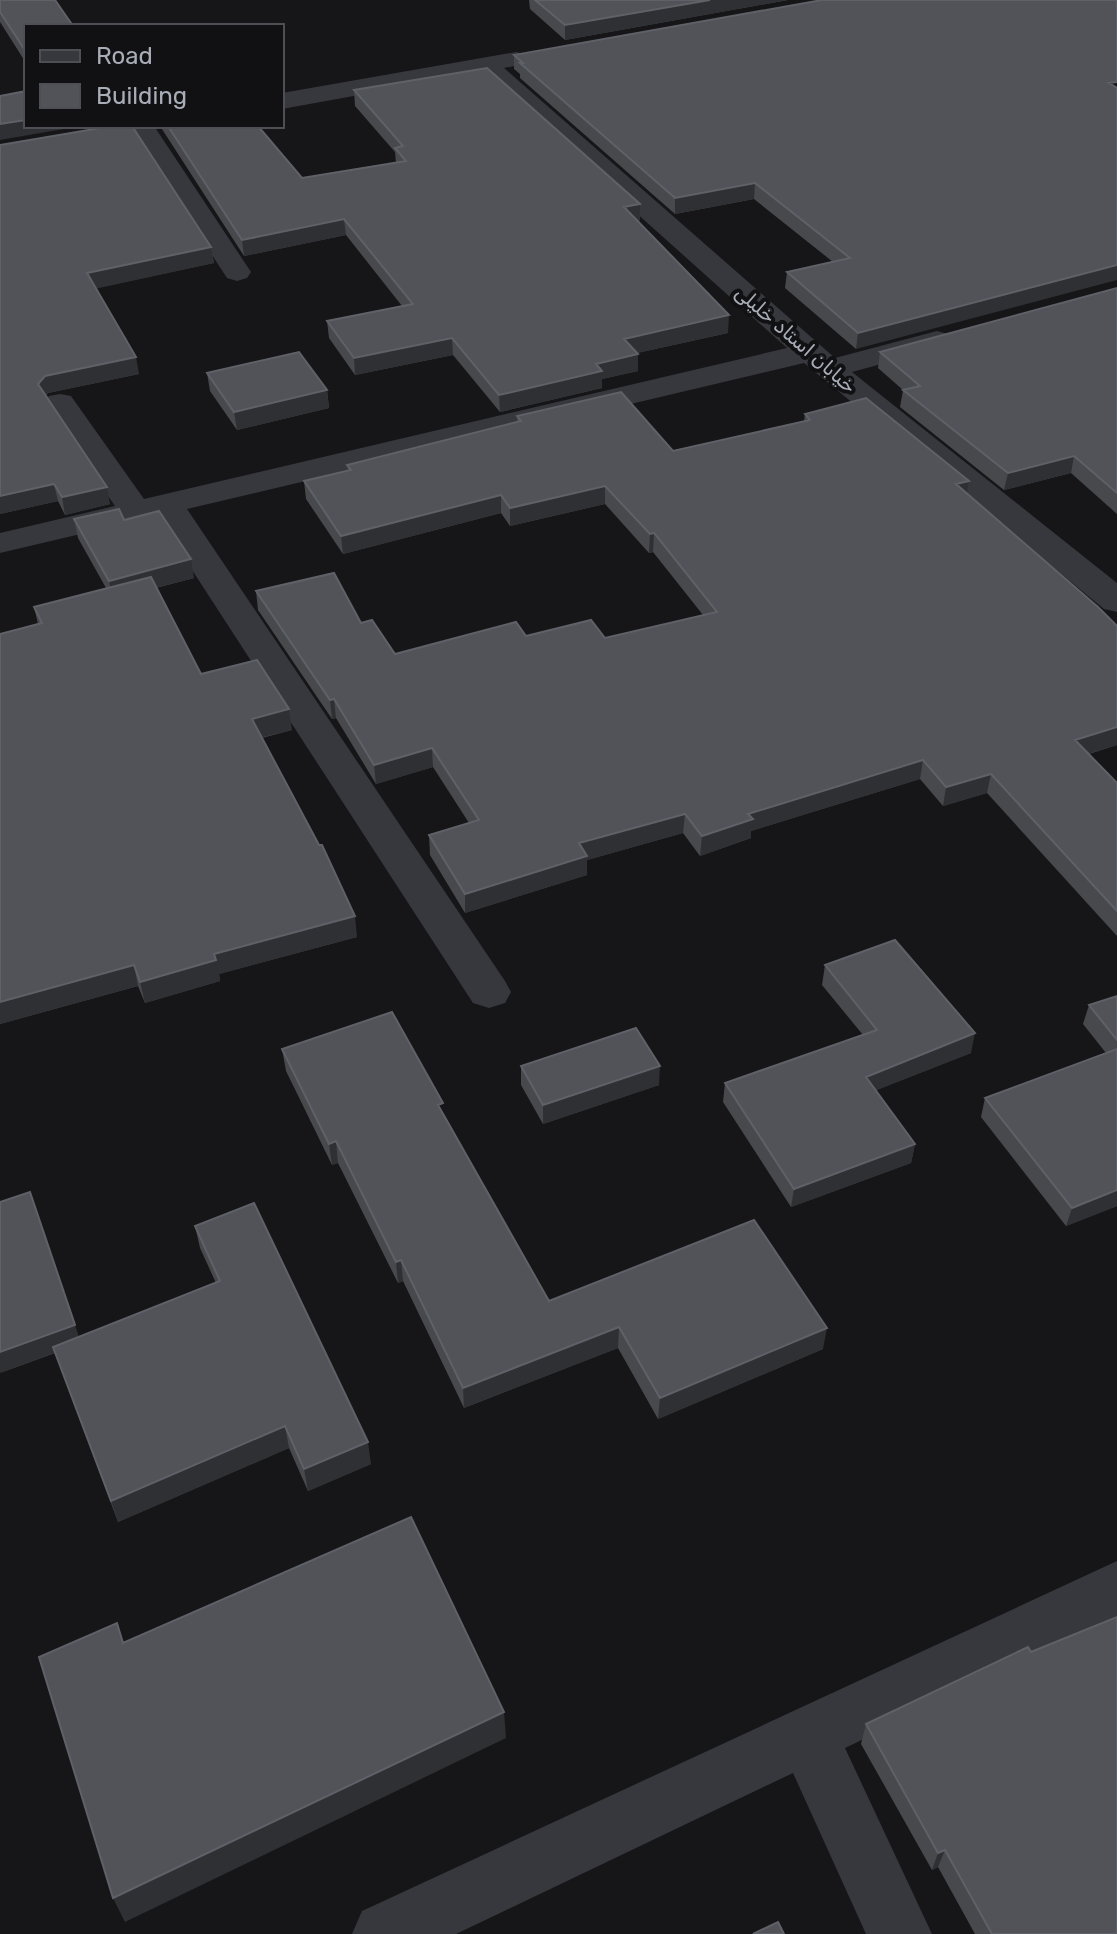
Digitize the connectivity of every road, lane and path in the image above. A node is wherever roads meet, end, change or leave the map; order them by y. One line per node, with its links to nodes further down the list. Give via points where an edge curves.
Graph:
1 (532, 56): 2 (street)
2 (486, 65): 3 (street); 9 (street, خیابان استاد خلیلی)
3 (284, 101)
4 (131, 128): 6 (street)
5 (143, 128): 7 (street)
6 (109, 132)
7 (237, 272)
8 (965, 332): 9 (street)
9 (819, 360): 11 (street); 13 (street, خیابان استاد خلیلی)
10 (60, 403): 11 (street)
11 (151, 508): 12 (street); 14 (street)
12 (0, 543)
13 (1117, 601)
14 (489, 992)
15 (1117, 1588): 16 (street)
16 (807, 1735): 17 (street); 18 (street)
17 (385, 1934)
18 (899, 1934)

